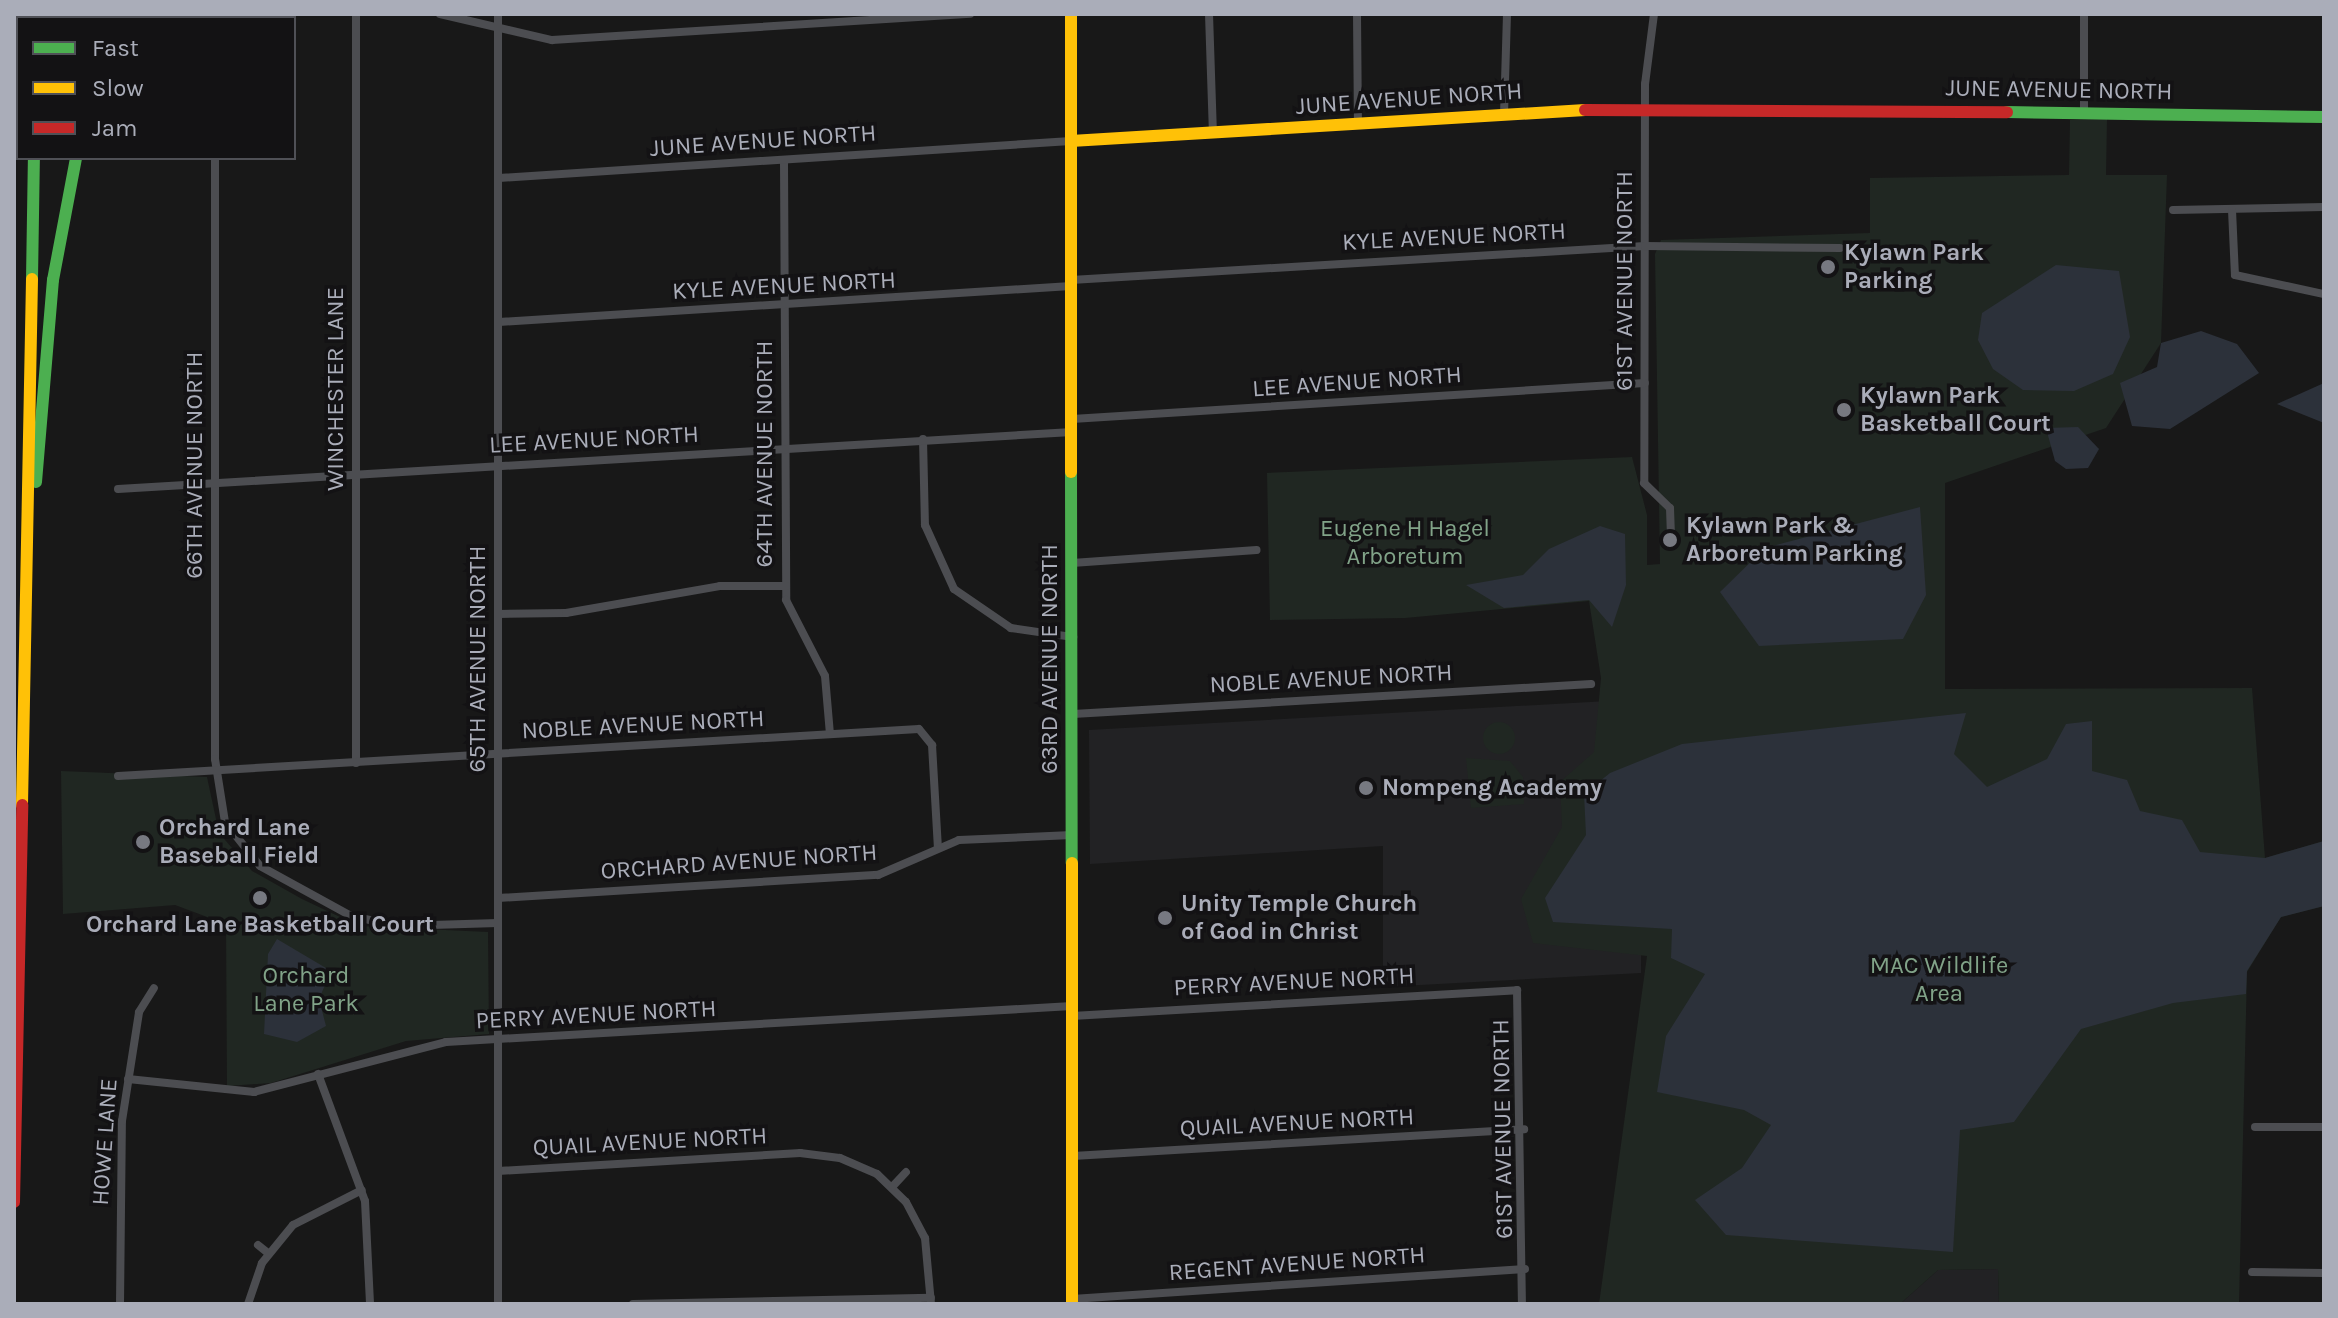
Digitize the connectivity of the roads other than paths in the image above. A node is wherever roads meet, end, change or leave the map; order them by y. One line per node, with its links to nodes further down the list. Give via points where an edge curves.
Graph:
1 (356, 14): 39 (street, WINCHESTER LANE)
2 (440, 14): 12 (street)
3 (498, 14): 12 (street, 65TH AVENUE NORTH)
4 (970, 14): 11 (street)
5 (1071, 14): 19 (main road, 63RD AVENUE NORTH)
6 (1209, 14): 18 (street)
7 (1357, 14): 17 (street)
8 (1507, 14): 15 (street)
9 (1654, 14): 13 (street, 61ST AVENUE NORTH)
10 (2084, 14): 14 (street)
11 (815, 19): 12 (street, via 552,40)
12 (498, 31): 24 (street, 65TH AVENUE NORTH)
13 (1645, 106): 14 (main road, JUNE AVENUE NORTH); 15 (main road, JUNE AVENUE NORTH); 28 (street, 61ST AVENUE NORTH)
14 (2084, 112): 16 (main road, JUNE AVENUE NORTH)
15 (1504, 115): 17 (main road, JUNE AVENUE NORTH)
16 (2324, 117)
17 (1358, 124): 18 (main road, JUNE AVENUE NORTH)
18 (1213, 133): 19 (main road, JUNE AVENUE NORTH)
19 (1071, 141): 23 (street, JUNE AVENUE NORTH); 30 (main road, 63RD AVENUE NORTH)
20 (34, 160): 42 (main road)
21 (76, 160): 42 (main road, via 55,270 41,459)
22 (215, 160): 40 (street, 66TH AVENUE NORTH)
23 (784, 163): 24 (street, JUNE AVENUE NORTH); 32 (street, 64TH AVENUE NORTH)
24 (499, 178): 33 (street, 65TH AVENUE NORTH)
25 (2324, 207): 27 (street)
26 (2173, 210): 27 (street)
27 (2232, 210): 31 (street, via 2235,275)
28 (1645, 246): 29 (street, KYLE AVENUE NORTH); 30 (street, KYLE AVENUE NORTH); 34 (street, 61ST AVENUE NORTH)
29 (1840, 248)
30 (1071, 283): 32 (street, KYLE AVENUE NORTH); 35 (main road, 63RD AVENUE NORTH)
31 (2324, 294)
32 (785, 307): 33 (street, KYLE AVENUE NORTH); 37 (street, 64TH AVENUE NORTH)
33 (499, 322): 38 (street, 65TH AVENUE NORTH)
34 (1645, 383): 35 (street, LEE AVENUE NORTH); 43 (street, 61ST AVENUE NORTH, via 1644,483 1670,508)
35 (1072, 426): 36 (street, LEE AVENUE NORTH); 45 (main road, 63RD AVENUE NORTH)
36 (923, 439): 37 (street, LEE AVENUE NORTH); 48 (street, via 925,525 954,589 1011,628)
37 (785, 450): 38 (street, LEE AVENUE NORTH); 46 (street, 64TH AVENUE NORTH)
38 (498, 465): 39 (street, LEE AVENUE NORTH); 47 (street, 65TH AVENUE NORTH)
39 (356, 474): 40 (street, LEE AVENUE NORTH); 53 (street, WINCHESTER LANE)
40 (215, 483): 41 (street, LEE AVENUE NORTH); 54 (street, 66TH AVENUE NORTH)
41 (118, 489)
42 (30, 515): 74 (main road)
43 (1671, 536)
44 (1257, 550): 45 (street)
45 (1072, 563): 48 (main road, 63RD AVENUE NORTH)
46 (786, 586): 47 (street, via 720,586 579,611); 51 (street, 64TH AVENUE NORTH, via 793,624 825,676)
47 (498, 614): 52 (street, 65TH AVENUE NORTH)
48 (1073, 637): 50 (main road, 63RD AVENUE NORTH)
49 (1591, 684): 50 (street, NOBLE AVENUE NORTH)
50 (1073, 714): 56 (main road, 63RD AVENUE NORTH)
51 (830, 734): 52 (street, NOBLE AVENUE NORTH); 57 (street, NOBLE AVENUE NORTH, via 928,732)
52 (498, 754): 53 (street, NOBLE AVENUE NORTH); 58 (street, 65TH AVENUE NORTH)
53 (356, 763): 54 (street, NOBLE AVENUE NORTH)
54 (216, 772): 55 (street, NOBLE AVENUE NORTH); 59 (street, via 225,822 246,853 329,906 398,926)
55 (118, 776)
56 (1072, 835): 57 (street, ORCHARD AVENUE NORTH, via 977,837); 62 (main road, 63RD AVENUE NORTH)
57 (938, 848): 58 (street, ORCHARD AVENUE NORTH, via 878,875)
58 (498, 898): 59 (street, 65TH AVENUE NORTH)
59 (498, 923): 63 (street, 65TH AVENUE NORTH)
60 (154, 988): 65 (street, HOWE LANE, via 139,1012)
61 (1517, 990): 62 (street, PERRY AVENUE NORTH); 68 (street, 61ST AVENUE NORTH)
62 (1072, 1011): 63 (street, PERRY AVENUE NORTH); 69 (main road, 63RD AVENUE NORTH)
63 (498, 1042): 64 (street, PERRY AVENUE NORTH, via 409,1047); 70 (street, 65TH AVENUE NORTH)
64 (318, 1074): 65 (street, PERRY AVENUE NORTH, via 226,1093); 73 (street)
65 (128, 1079): 83 (street, HOWE LANE)
66 (2255, 1127): 67 (street)
67 (2324, 1127)
68 (1524, 1129): 69 (street, QUAIL AVENUE NORTH); 77 (street, 61ST AVENUE NORTH)
69 (1073, 1156): 82 (main road, 63RD AVENUE NORTH)
70 (498, 1171): 72 (street, QUAIL AVENUE NORTH, via 800,1153 850,1161); 86 (street, 65TH AVENUE NORTH)
71 (906, 1172): 72 (street)
72 (893, 1186): 80 (street, QUAIL AVENUE NORTH, via 925,1238)
73 (362, 1190): 76 (street, via 314,1211); 85 (street)
74 (14, 1202)
75 (258, 1245): 76 (street)
76 (268, 1253): 84 (street)
77 (1525, 1269): 82 (street, REGENT AVENUE NORTH); 87 (street, 61ST AVENUE NORTH)
78 (2252, 1272): 79 (street)
79 (2324, 1273)
80 (931, 1301): 81 (street)
81 (633, 1302)
82 (1072, 1302)
83 (120, 1304)
84 (248, 1304)
85 (370, 1304)
86 (498, 1304)
87 (1522, 1304)

